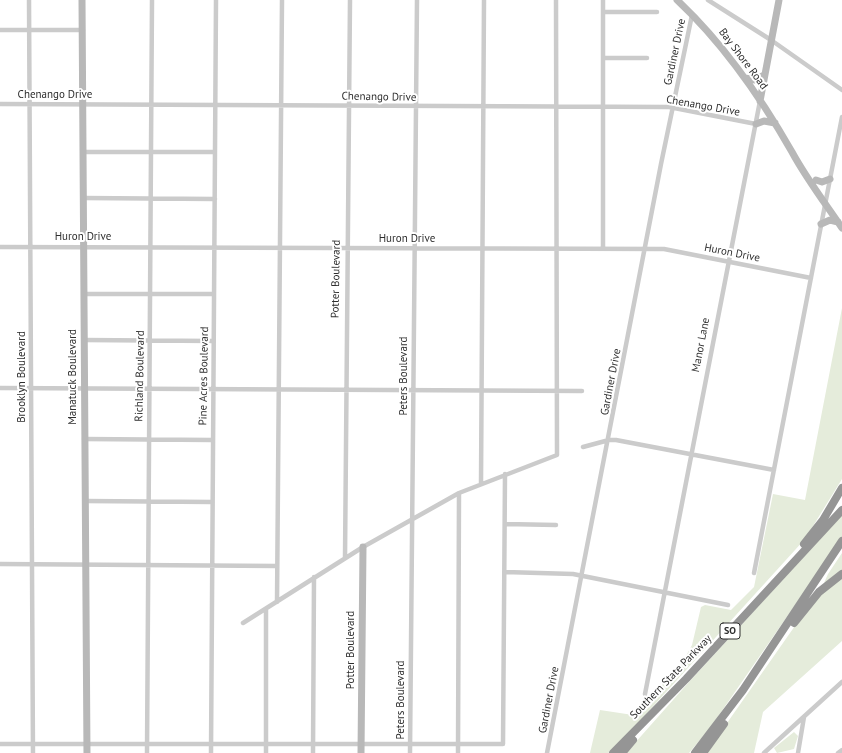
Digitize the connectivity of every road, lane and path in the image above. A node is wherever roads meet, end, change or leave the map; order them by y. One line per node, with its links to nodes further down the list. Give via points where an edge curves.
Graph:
1 (29, 0): 18 (street, Brooklyn Boulevard)
2 (82, 0): 19 (street, Manatuck Boulevard)
3 (152, 0): 30 (street, Richland Boulevard)
4 (216, 0): 31 (street, Pine Acres Boulevard)
5 (282, 0): 32 (street)
6 (350, 0): 33 (street, Potter Boulevard)
7 (417, 0): 34 (street, Peters Boulevard)
8 (484, 0): 35 (street)
9 (556, 0): 36 (street)
10 (603, 0): 14 (street)
11 (677, 0): 16 (street, Bay Shore Road)
12 (708, 0): 20 (street)
13 (779, 0): 20 (street, Manor Lane)
14 (604, 12): 15 (street); 21 (street)
15 (657, 12)
16 (692, 15): 24 (street, Bay Shore Road, via 722,47); 38 (street, Gardiner Drive)
17 (0, 30): 18 (street)
18 (29, 30): 19 (street); 28 (street, Brooklyn Boulevard)
19 (83, 30): 29 (street, Manatuck Boulevard)
20 (771, 40): 23 (street, Manor Lane); 25 (street)
21 (603, 58): 22 (street); 37 (street)
22 (647, 58)
23 (764, 75): 24 (street, via 756,80); 26 (street, Manor Lane)
24 (745, 78): 26 (street, Bay Shore Road)
25 (842, 90)
26 (760, 101): 40 (street, Bay Shore Road); 41 (street, Manor Lane)
27 (0, 104): 28 (street, Chenango Drive)
28 (30, 104): 29 (street, Chenango Drive); 54 (street, Brooklyn Boulevard)
29 (84, 104): 30 (street, Chenango Drive); 43 (street, Manatuck Boulevard)
30 (152, 104): 31 (street, Chenango Drive); 44 (street, Richland Boulevard)
31 (215, 105): 32 (street, Chenango Drive); 45 (street, Pine Acres Boulevard)
32 (281, 105): 33 (street, Chenango Drive); 59 (street)
33 (348, 105): 34 (street, Chenango Drive); 60 (street, Potter Boulevard)
34 (416, 106): 35 (street, Chenango Drive); 61 (street, Peters Boulevard)
35 (484, 106): 36 (street, Chenango Drive); 62 (street)
36 (556, 106): 37 (street, Chenango Drive); 64 (street)
37 (603, 107): 38 (street, Chenango Drive); 65 (street)
38 (673, 108): 41 (street, Chenango Drive); 63 (street, Gardiner Drive)
39 (842, 117): 46 (street)
40 (775, 123): 41 (street, via 764,121); 42 (street, Bay Shore Road)
41 (756, 124): 66 (street, Manor Lane)
42 (785, 138): 47 (street, Bay Shore Road); 51 (street, Bay Shore Road)
43 (84, 152): 44 (street); 48 (street, Manatuck Boulevard)
44 (151, 152): 45 (street); 49 (street, Richland Boulevard)
45 (215, 152): 50 (street, Pine Acres Boulevard)
46 (830, 179): 47 (street, via 822,182); 51 (street)
47 (816, 180): 51 (street, Bay Shore Road)
48 (83, 198): 49 (street); 55 (street, Manatuck Boulevard)
49 (151, 199): 50 (street); 56 (street, Richland Boulevard)
50 (214, 200): 57 (street, Pine Acres Boulevard)
51 (826, 200): 52 (street, Bay Shore Road); 53 (street)
52 (841, 223): 53 (street, via 830,220)
53 (821, 224): 67 (street)
54 (31, 246): 55 (street, Huron Drive); 58 (street, Huron Drive); 75 (street, Brooklyn Boulevard)
55 (84, 246): 56 (street, Huron Drive); 68 (street, Manatuck Boulevard)
56 (150, 246): 57 (street, Huron Drive); 69 (street, Richland Boulevard)
57 (214, 246): 59 (street, Huron Drive); 70 (street, Pine Acres Boulevard)
58 (0, 247)
59 (280, 247): 60 (street, Huron Drive); 79 (street)
60 (347, 247): 61 (street, Huron Drive); 80 (street, Potter Boulevard)
61 (414, 248): 62 (street, Huron Drive); 81 (street, Peters Boulevard)
62 (482, 248): 64 (street, Huron Drive); 82 (street)
63 (646, 248): 65 (street, Huron Drive); 66 (street, Huron Drive); 88 (street, Gardiner Drive)
64 (556, 249): 65 (street, Huron Drive); 83 (street)
65 (603, 249)
66 (728, 261): 67 (street, Huron Drive); 90 (street, Manor Lane)
67 (811, 278): 91 (street)
68 (84, 294): 69 (street); 71 (street, Manatuck Boulevard)
69 (150, 294): 70 (street); 73 (street, Richland Boulevard)
70 (214, 294): 72 (street, Pine Acres Boulevard)
71 (84, 340): 73 (street); 76 (street, Manatuck Boulevard)
72 (213, 341): 73 (street); 78 (street, Pine Acres Boulevard)
73 (150, 342): 77 (street, Richland Boulevard)
74 (0, 388): 75 (street)
75 (31, 388): 76 (street); 108 (street, Brooklyn Boulevard)
76 (84, 388): 77 (street); 85 (street, Manatuck Boulevard)
77 (149, 389): 78 (street); 86 (street, Richland Boulevard)
78 (213, 390): 79 (street); 87 (street, Pine Acres Boulevard)
79 (279, 390): 80 (street); 112 (street)
80 (346, 390): 81 (street); 106 (street, Potter Boulevard)
81 (413, 390): 82 (street); 100 (street, Peters Boulevard)
82 (481, 390): 83 (street); 93 (street)
83 (557, 390): 84 (street); 92 (street, via 557,455)
84 (582, 391)
85 (84, 439): 86 (street); 96 (street, Manatuck Boulevard)
86 (149, 439): 87 (street); 97 (street, Richland Boulevard)
87 (212, 440): 98 (street, Pine Acres Boulevard)
88 (609, 440): 89 (street); 90 (street); 116 (street, Gardiner Drive)
89 (583, 447)
90 (692, 454): 91 (street); 120 (street, Manor Lane)
91 (774, 470): 114 (street)
92 (505, 474): 93 (street); 101 (street)
93 (481, 484): 95 (street)
94 (842, 488): 118 (highway, via 818,526)
95 (459, 493): 100 (street); 139 (street)
96 (85, 501): 97 (street); 109 (street, Manatuck Boulevard)
97 (149, 501): 98 (street); 110 (street, Richland Boulevard)
98 (212, 502): 111 (street, Pine Acres Boulevard)
99 (842, 510): 118 (highway, Southern State Parkway / SO)
100 (412, 519): 104 (street); 138 (street, Peters Boulevard)
101 (505, 524): 102 (street); 113 (street)
102 (556, 525)
103 (842, 541): 119 (highway)
104 (363, 547): 106 (street); 140 (street, Potter Boulevard)
105 (842, 550): 119 (highway)
106 (345, 558): 117 (street)
107 (0, 564): 108 (street)
108 (32, 564): 109 (street); 132 (street, Brooklyn Boulevard)
109 (85, 565): 110 (street); 133 (street, Manatuck Boulevard)
110 (148, 565): 111 (street); 134 (street, Richland Boulevard)
111 (211, 565): 112 (street); 135 (street, Pine Acres Boulevard)
112 (277, 566): 121 (street)
113 (505, 572): 116 (street); 139 (street, via 504,743)
114 (754, 573)
115 (842, 574): 125 (highway, via 819,592)
116 (582, 576): 120 (street); 150 (street, Gardiner Drive)
117 (314, 577): 121 (street); 137 (street)
118 (774, 582): 126 (highway, Southern State Parkway / SO)
119 (816, 583): 125 (highway)
120 (665, 593): 122 (street); 129 (street, Manor Lane)
121 (277, 602): 123 (street)
122 (728, 605)
123 (266, 609): 124 (street); 136 (street)
124 (243, 623)
125 (772, 647): 128 (highway)
126 (686, 679): 151 (highway, Southern State Parkway / SO); 152 (highway)
127 (842, 682): 130 (street)
128 (743, 690): 153 (highway); 154 (highway, via 720,730)
129 (645, 694)
130 (804, 717): 155 (street); 156 (street)
131 (0, 744): 132 (street)
132 (33, 744): 133 (street); 142 (street, Brooklyn Boulevard)
133 (87, 744): 134 (street); 143 (street, Manatuck Boulevard)
134 (147, 744): 135 (street); 144 (street, Richland Boulevard)
135 (212, 744): 136 (street); 145 (street, Pine Acres Boulevard)
136 (266, 745): 137 (street); 146 (street)
137 (313, 745): 140 (street); 147 (street)
138 (410, 745): 139 (street); 140 (street); 148 (street, Peters Boulevard)
139 (458, 745): 149 (street)
140 (361, 749)
141 (842, 750): 157 (street)
142 (33, 753)
143 (86, 753)
144 (147, 753)
145 (212, 753)
146 (266, 753)
147 (313, 753)
148 (410, 753)
149 (458, 753)
150 (547, 753)
151 (613, 753)
152 (622, 753)
153 (695, 753)
154 (703, 753)
155 (764, 753)
156 (798, 753)
157 (838, 753)

